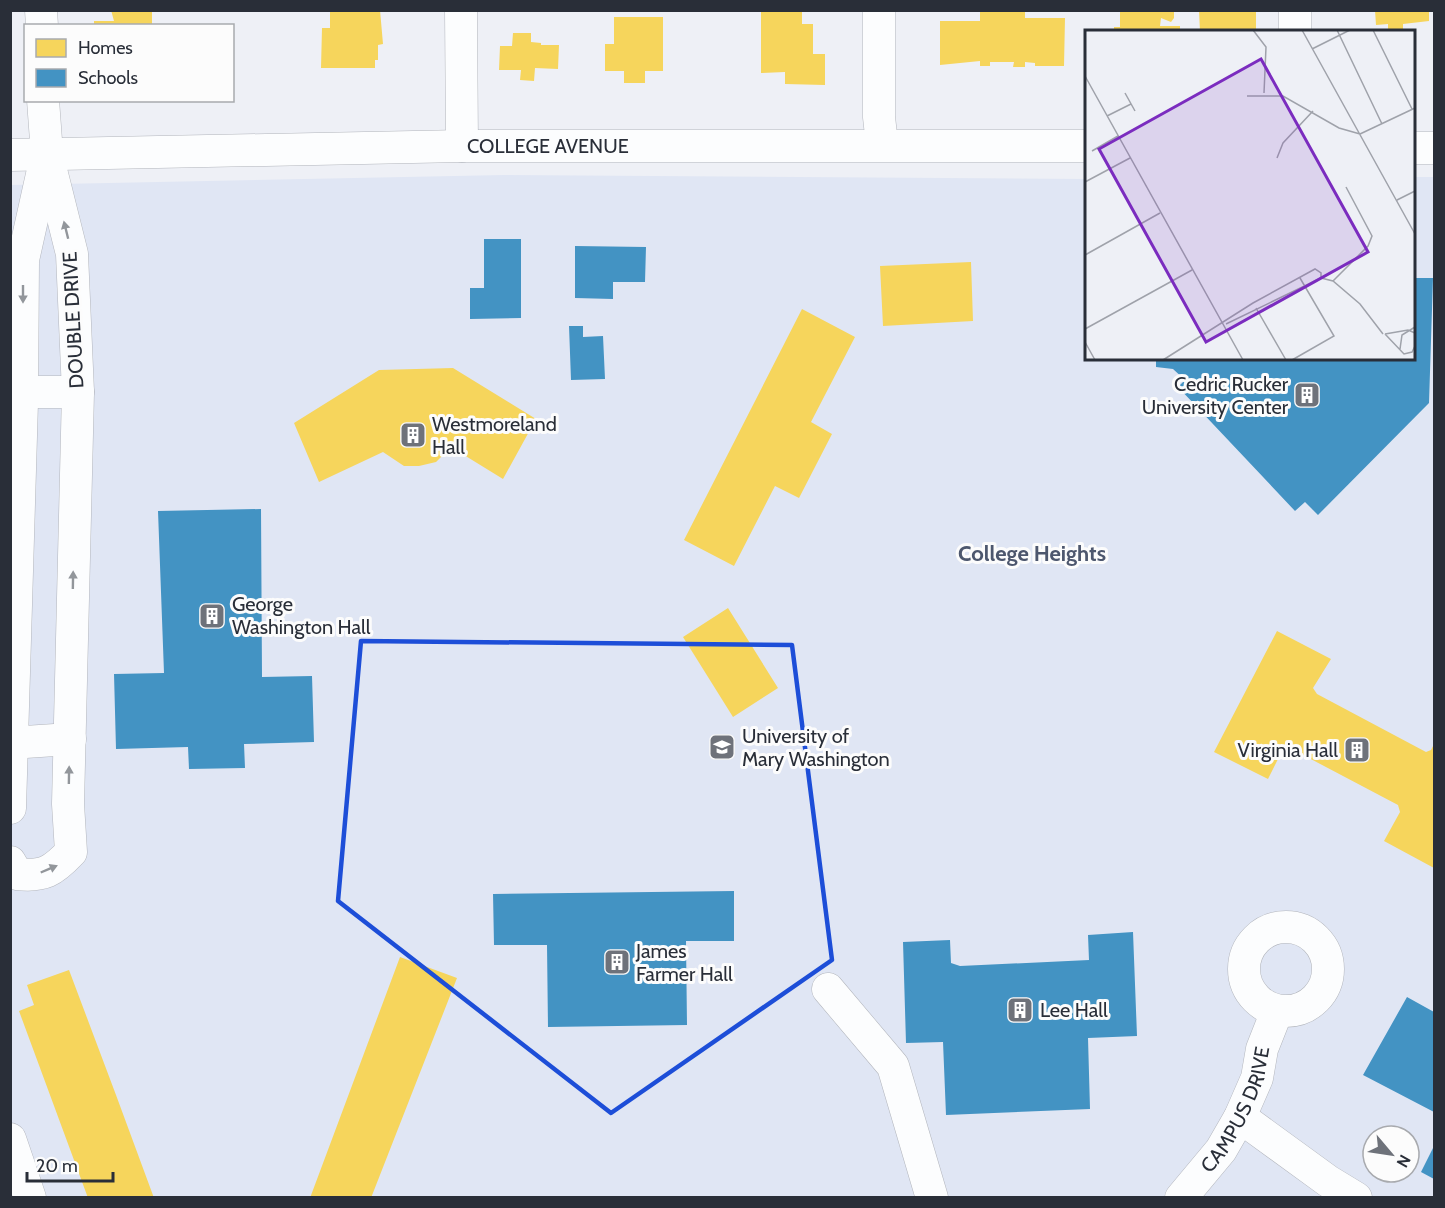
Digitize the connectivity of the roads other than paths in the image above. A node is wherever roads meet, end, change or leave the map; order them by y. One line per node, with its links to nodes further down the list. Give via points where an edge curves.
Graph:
1 (461, 10): 7 (street)
2 (879, 10): 6 (street)
3 (1295, 10): 4 (street)
4 (1295, 30)
5 (43, 102): 11 (street)
6 (882, 144): 7 (street, COLLEGE AVENUE); 8 (street, COLLEGE AVENUE)
7 (462, 146): 11 (street, COLLEGE AVENUE)
8 (1085, 146)
9 (1415, 148): 10 (street)
10 (1434, 148)
11 (47, 154): 12 (street, COLLEGE AVENUE); 13 (street, one-way to 13, via 23,260); 14 (street, DOUBLE DRIVE, one-way to 11, via 72,254)
12 (10, 155)
13 (16, 391): 14 (street); 16 (street)
14 (78, 393): 15 (street, DOUBLE DRIVE, one-way to 14)
15 (70, 739): 16 (street); 18 (street, DOUBLE DRIVE, one-way to 15, via 17,874 32,875 55,869 71,852)
16 (11, 743): 17 (street)
17 (10, 808)
18 (10, 862)
19 (828, 988): 24 (street, via 893,1066)
20 (1277, 1011): 21 (street, CAMPUS DRIVE, via 1262,1049 1257,1078)
21 (1240, 1117): 25 (street, CAMPUS DRIVE, via 1221,1150); 26 (street)
22 (10, 1139): 23 (street)
23 (30, 1197)
24 (932, 1197)
25 (1180, 1197)
26 (1356, 1197)

